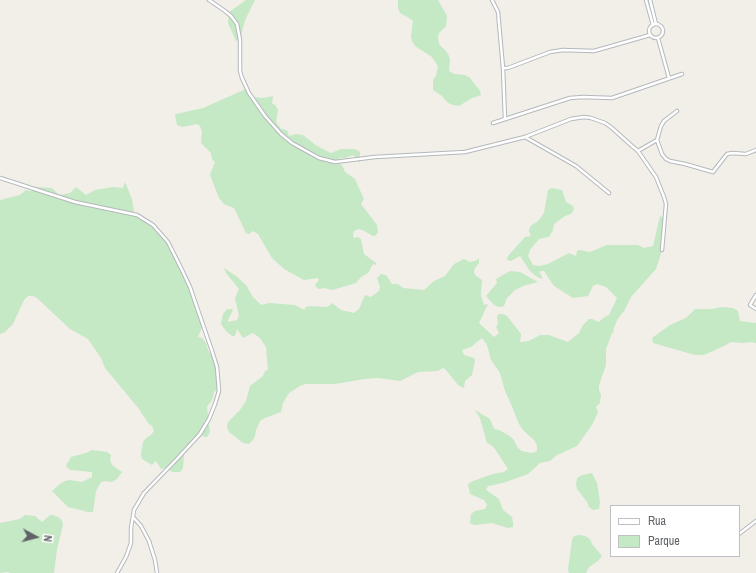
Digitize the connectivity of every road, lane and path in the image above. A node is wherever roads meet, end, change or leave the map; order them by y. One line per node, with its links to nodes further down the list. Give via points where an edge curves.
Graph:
1 (209, 0): 14 (street, via 231,16 237,24 240,71 249,93 280,134 319,158 335,162 465,152)
2 (492, 0): 8 (street, via 498,12)
3 (646, 0): 5 (street)
4 (650, 0): 5 (street)
5 (655, 25): 6 (street, via 649,29); 7 (street, via 660,25 663,30)
6 (650, 35): 7 (street); 8 (street, via 594,51 550,52)
7 (658, 38): 10 (street)
8 (503, 68): 12 (street)
9 (682, 74): 10 (street)
10 (669, 78): 12 (street, via 612,98 570,98)
11 (677, 111): 15 (street, via 664,121)
12 (505, 119): 13 (street)
13 (493, 123)
14 (525, 137): 17 (street, via 571,119 584,117 612,128); 19 (street, via 576,166)
15 (657, 140): 16 (street, via 666,159 711,172 727,154 746,154); 17 (street)
16 (756, 150)
17 (638, 151): 20 (street, via 656,177 664,196)
18 (0, 178): 23 (street, via 75,202 137,215 152,225 168,242 190,287 217,367 219,391 209,419 200,434 144,493 134,510)
19 (609, 193)
20 (662, 250)
21 (756, 295): 22 (street, via 750,304)
22 (756, 309)
23 (133, 517): 26 (street, via 131,543); 27 (street, via 149,541)
24 (756, 521): 25 (street)
25 (740, 533)
26 (117, 573)
27 (157, 573)

